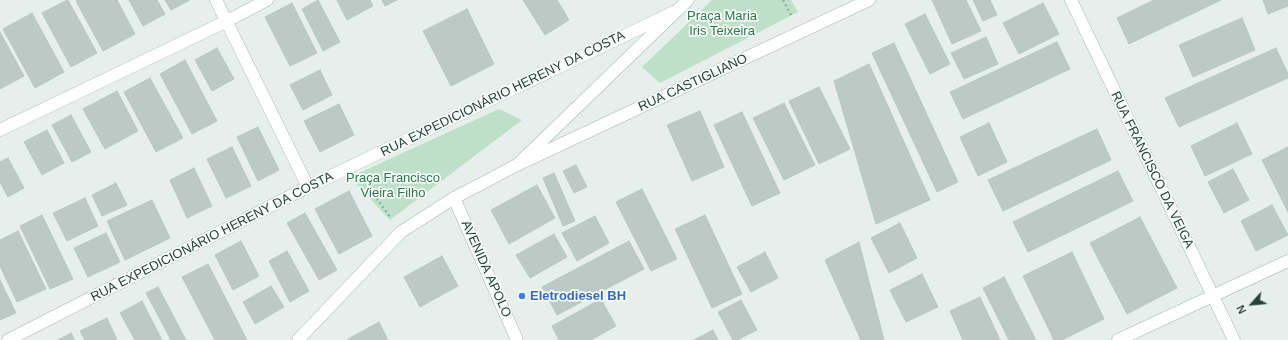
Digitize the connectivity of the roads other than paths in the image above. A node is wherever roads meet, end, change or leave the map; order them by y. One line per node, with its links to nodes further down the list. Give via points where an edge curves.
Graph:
1 (216, 0): 7 (street)
2 (267, 0): 7 (street)
3 (688, 0): 6 (street)
4 (869, 0): 9 (street, RUA CASTIGLIANO)
5 (1071, 0): 13 (street, RUA FRANCISCO DA VEIGA)
6 (676, 11): 9 (street); 10 (street, RUA EXPEDICIONÁRIO HERENY DA COSTA)
7 (227, 21): 8 (street); 10 (street)
8 (0, 130)
9 (517, 165): 11 (street)
10 (308, 187): 14 (street, RUA EXPEDICIONÁRIO HERENY DA COSTA)
11 (454, 198): 15 (street, via 401,232); 16 (street, AVENIDA APOLO)
12 (1288, 261): 13 (street)
13 (1212, 296): 17 (street); 18 (street, RUA FRANCISCO DA VEIGA)
14 (8, 340)
15 (298, 340)
16 (517, 340)
17 (1118, 340)
18 (1234, 340)

